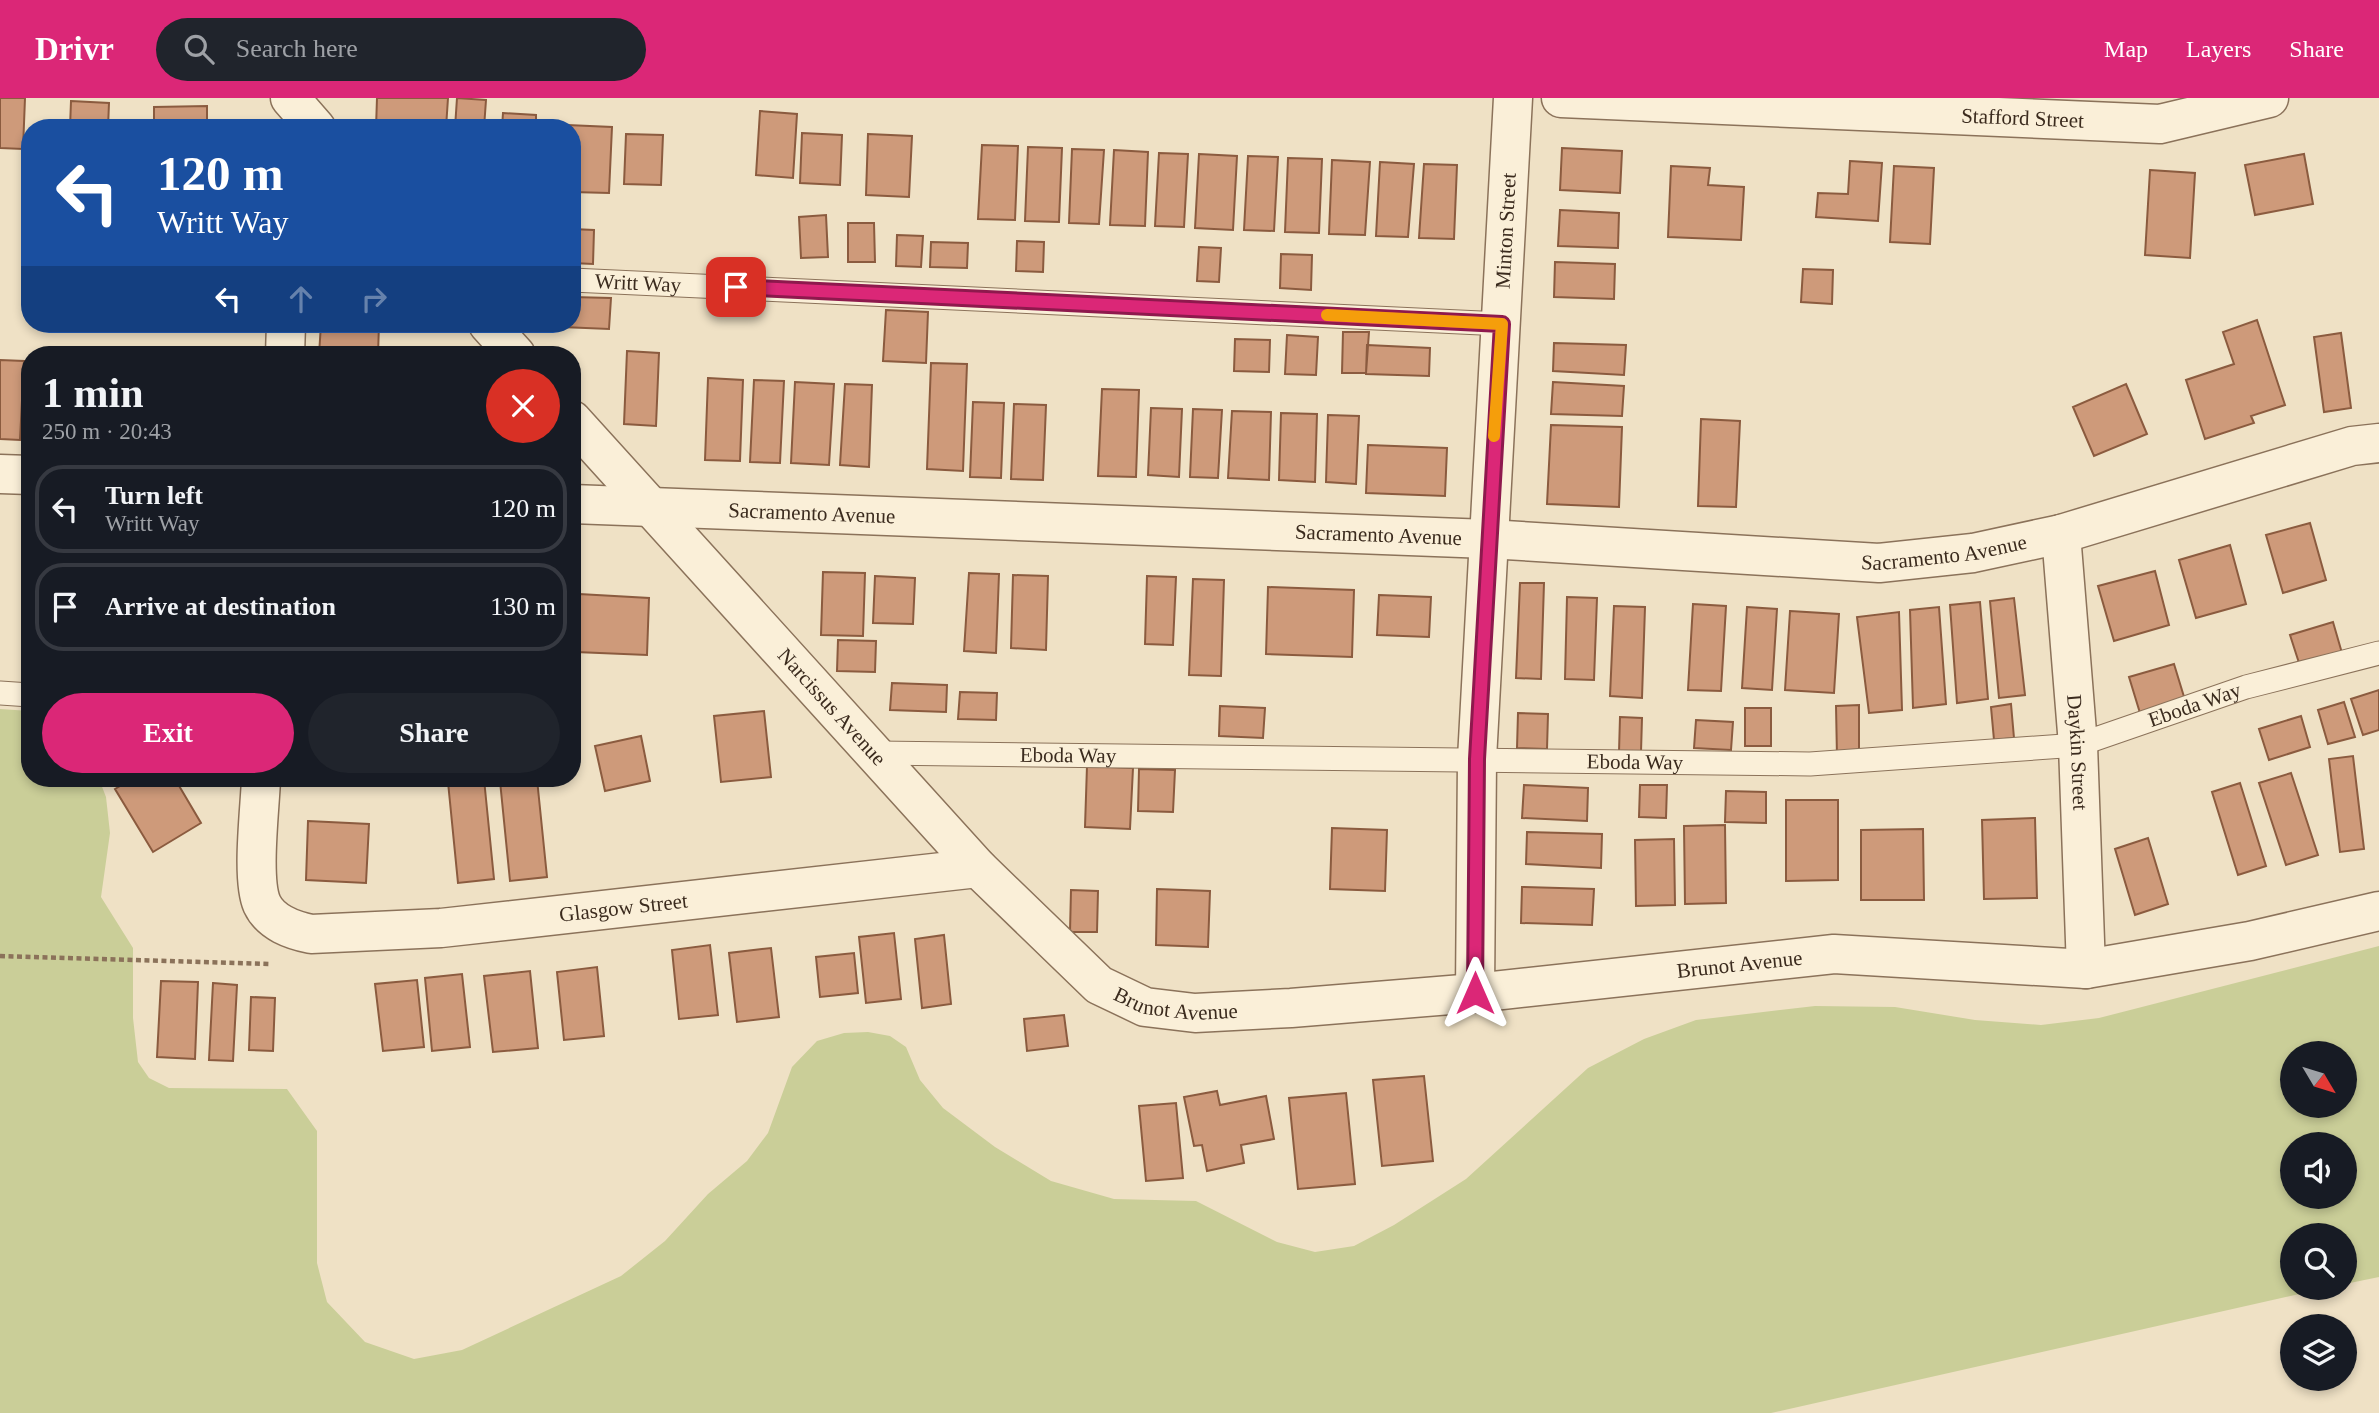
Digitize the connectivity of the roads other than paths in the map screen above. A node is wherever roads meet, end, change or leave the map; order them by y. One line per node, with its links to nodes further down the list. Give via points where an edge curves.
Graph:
1 (1513, 98): 5 (street, Minton Street)
2 (1561, 98): 3 (street, Stafford Street, via 2160,124)
3 (2269, 98)
4 (581, 280): 5 (lane, Writt Way)
5 (1502, 324): 15 (street, Minton Street)
6 (496, 333): 7 (street)
7 (508, 346)
8 (581, 430): 13 (street, Narcissus Avenue)
9 (2379, 443): 14 (street, Sacramento Avenue, via 2353,446)
10 (0, 474): 11 (street)
11 (21, 475)
12 (581, 504): 13 (street, Sacramento Avenue)
13 (650, 508): 15 (street, Sacramento Avenue); 20 (street, Narcissus Avenue)
14 (2061, 534): 15 (street, Sacramento Avenue, via 1973,553 1879,563); 19 (street, Daykin Street)
15 (1488, 539): 21 (street, Minton Street)
16 (2379, 653): 19 (lane, Eboda Way, via 2246,687)
17 (0, 693): 18 (lane)
18 (21, 694)
19 (2078, 744): 21 (lane, Eboda Way, via 1810,764); 25 (street, Daykin Street)
20 (877, 753): 21 (lane, Eboda Way); 23 (street, Narcissus Avenue)
21 (1477, 759): 27 (street, Minton Street)
22 (261, 787): 23 (street, Glasgow Street, via 258,881 262,904 291,930 311,934 441,928)
23 (978, 868): 26 (street, Narcissus Avenue)
24 (2379, 911): 25 (street, Brunot Avenue, via 2250,941)
25 (2086, 969): 27 (street, Brunot Avenue, via 1834,954)
26 (1099, 985): 27 (street, Brunot Avenue, via 1145,1007 1195,1013)
27 (1475, 993)

